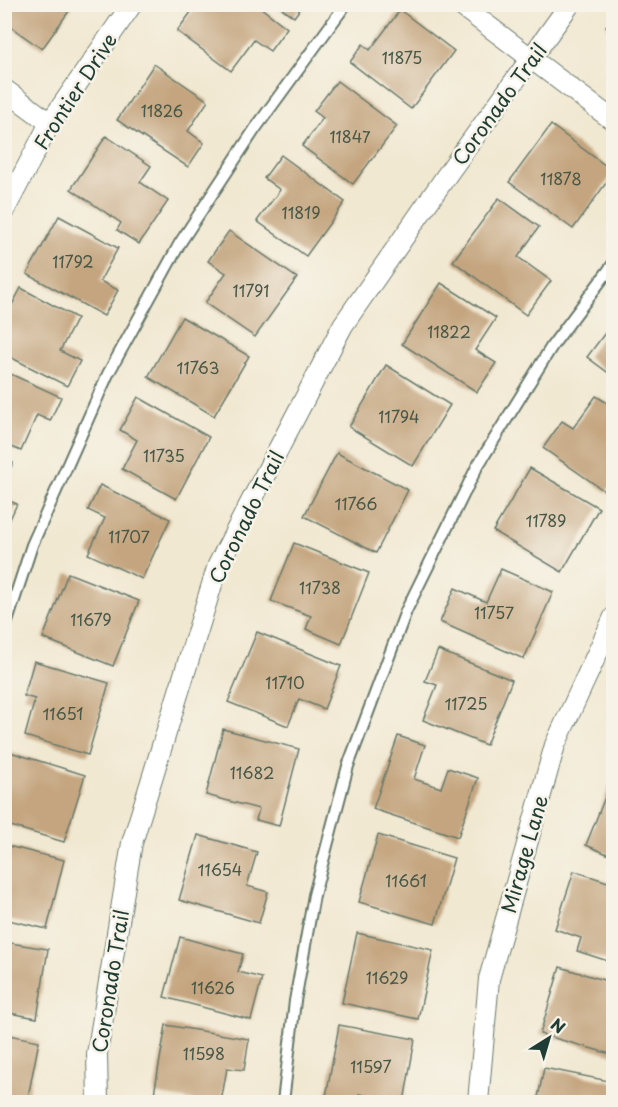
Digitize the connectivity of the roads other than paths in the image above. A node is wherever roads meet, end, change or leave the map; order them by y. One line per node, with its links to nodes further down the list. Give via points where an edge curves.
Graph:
1 (132, 4): 8 (street, Frontier Drive)
2 (346, 4): 12 (lane, via 255,129 180,243 108,374 32,545)
3 (459, 4): 5 (street)
4 (570, 4): 5 (street, Coronado Trail)
5 (531, 59): 7 (street); 13 (street, Coronado Trail, via 343,325 218,565 132,843 97,1054)
6 (4, 89): 8 (street)
7 (614, 121)
8 (50, 123): 9 (street, Frontier Drive)
9 (4, 212)
10 (614, 263): 14 (lane, via 552,346 477,467 406,611 348,766 314,895 295,1001)
11 (614, 617): 15 (street, Mirage Lane, via 555,745 498,946 489,979)
12 (4, 631)
13 (98, 1102)
14 (284, 1102)
15 (478, 1102)

